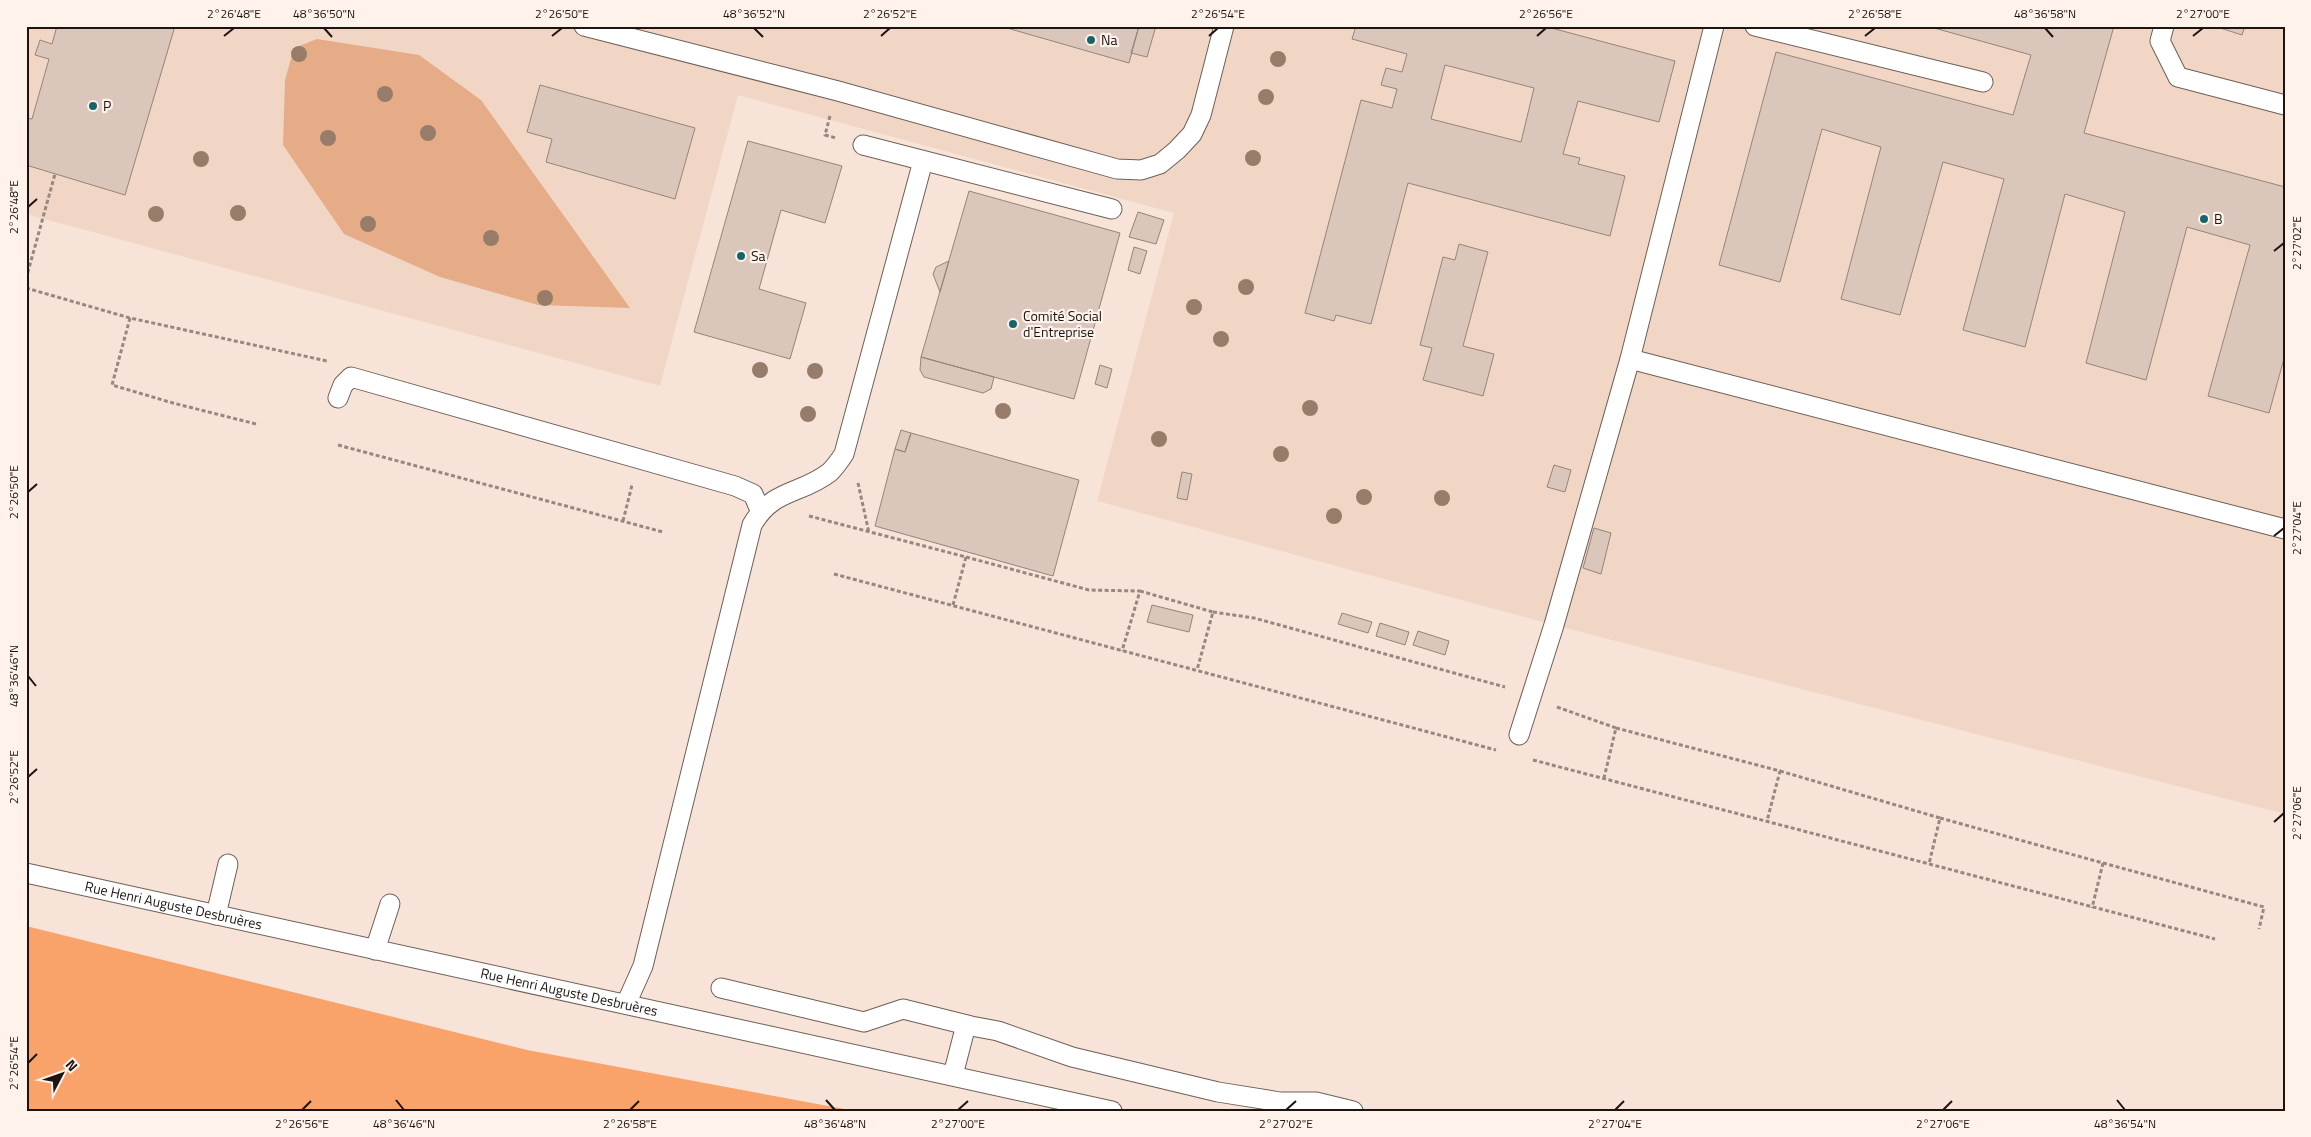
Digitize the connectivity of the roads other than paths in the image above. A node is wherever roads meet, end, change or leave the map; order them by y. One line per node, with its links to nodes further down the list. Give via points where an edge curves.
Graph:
1 (584, 26): 2 (lane, via 838,90 1117,169 1141,170 1160,164 1192,134 1202,115)
2 (1224, 26)
3 (1714, 26): 11 (lane)
4 (1755, 26): 6 (lane)
5 (2164, 26): 7 (lane, via 2160,41 2178,78)
6 (1983, 82)
7 (2285, 104)
8 (863, 145): 9 (lane)
9 (922, 161): 10 (lane); 13 (lane, via 844,454 831,471 818,480 780,495)
10 (1112, 210)
11 (1630, 359): 14 (lane); 15 (lane)
12 (338, 398): 13 (lane, via 343,385 351,377 735,486 752,494)
13 (760, 510): 22 (lane, via 752,525 643,966)
14 (2285, 529)
15 (1519, 736)
16 (228, 864): 19 (lane)
17 (26, 874): 19 (lane, Rue Henri Auguste Desbruères)
18 (390, 904): 20 (lane)
19 (216, 915): 20 (lane, Rue Henri Auguste Desbruères)
20 (375, 950): 22 (lane, Rue Henri Auguste Desbruères)
21 (721, 988): 23 (lane, via 864,1022 903,1009)
22 (626, 1004): 24 (lane, Rue Henri Auguste Desbruères)
23 (966, 1025): 24 (lane); 26 (lane, via 998,1031 1072,1056 1218,1092 1280,1102 1316,1102)
24 (952, 1075): 25 (lane, Rue Henri Auguste Desbruères)
25 (1112, 1111)
26 (1353, 1111)

